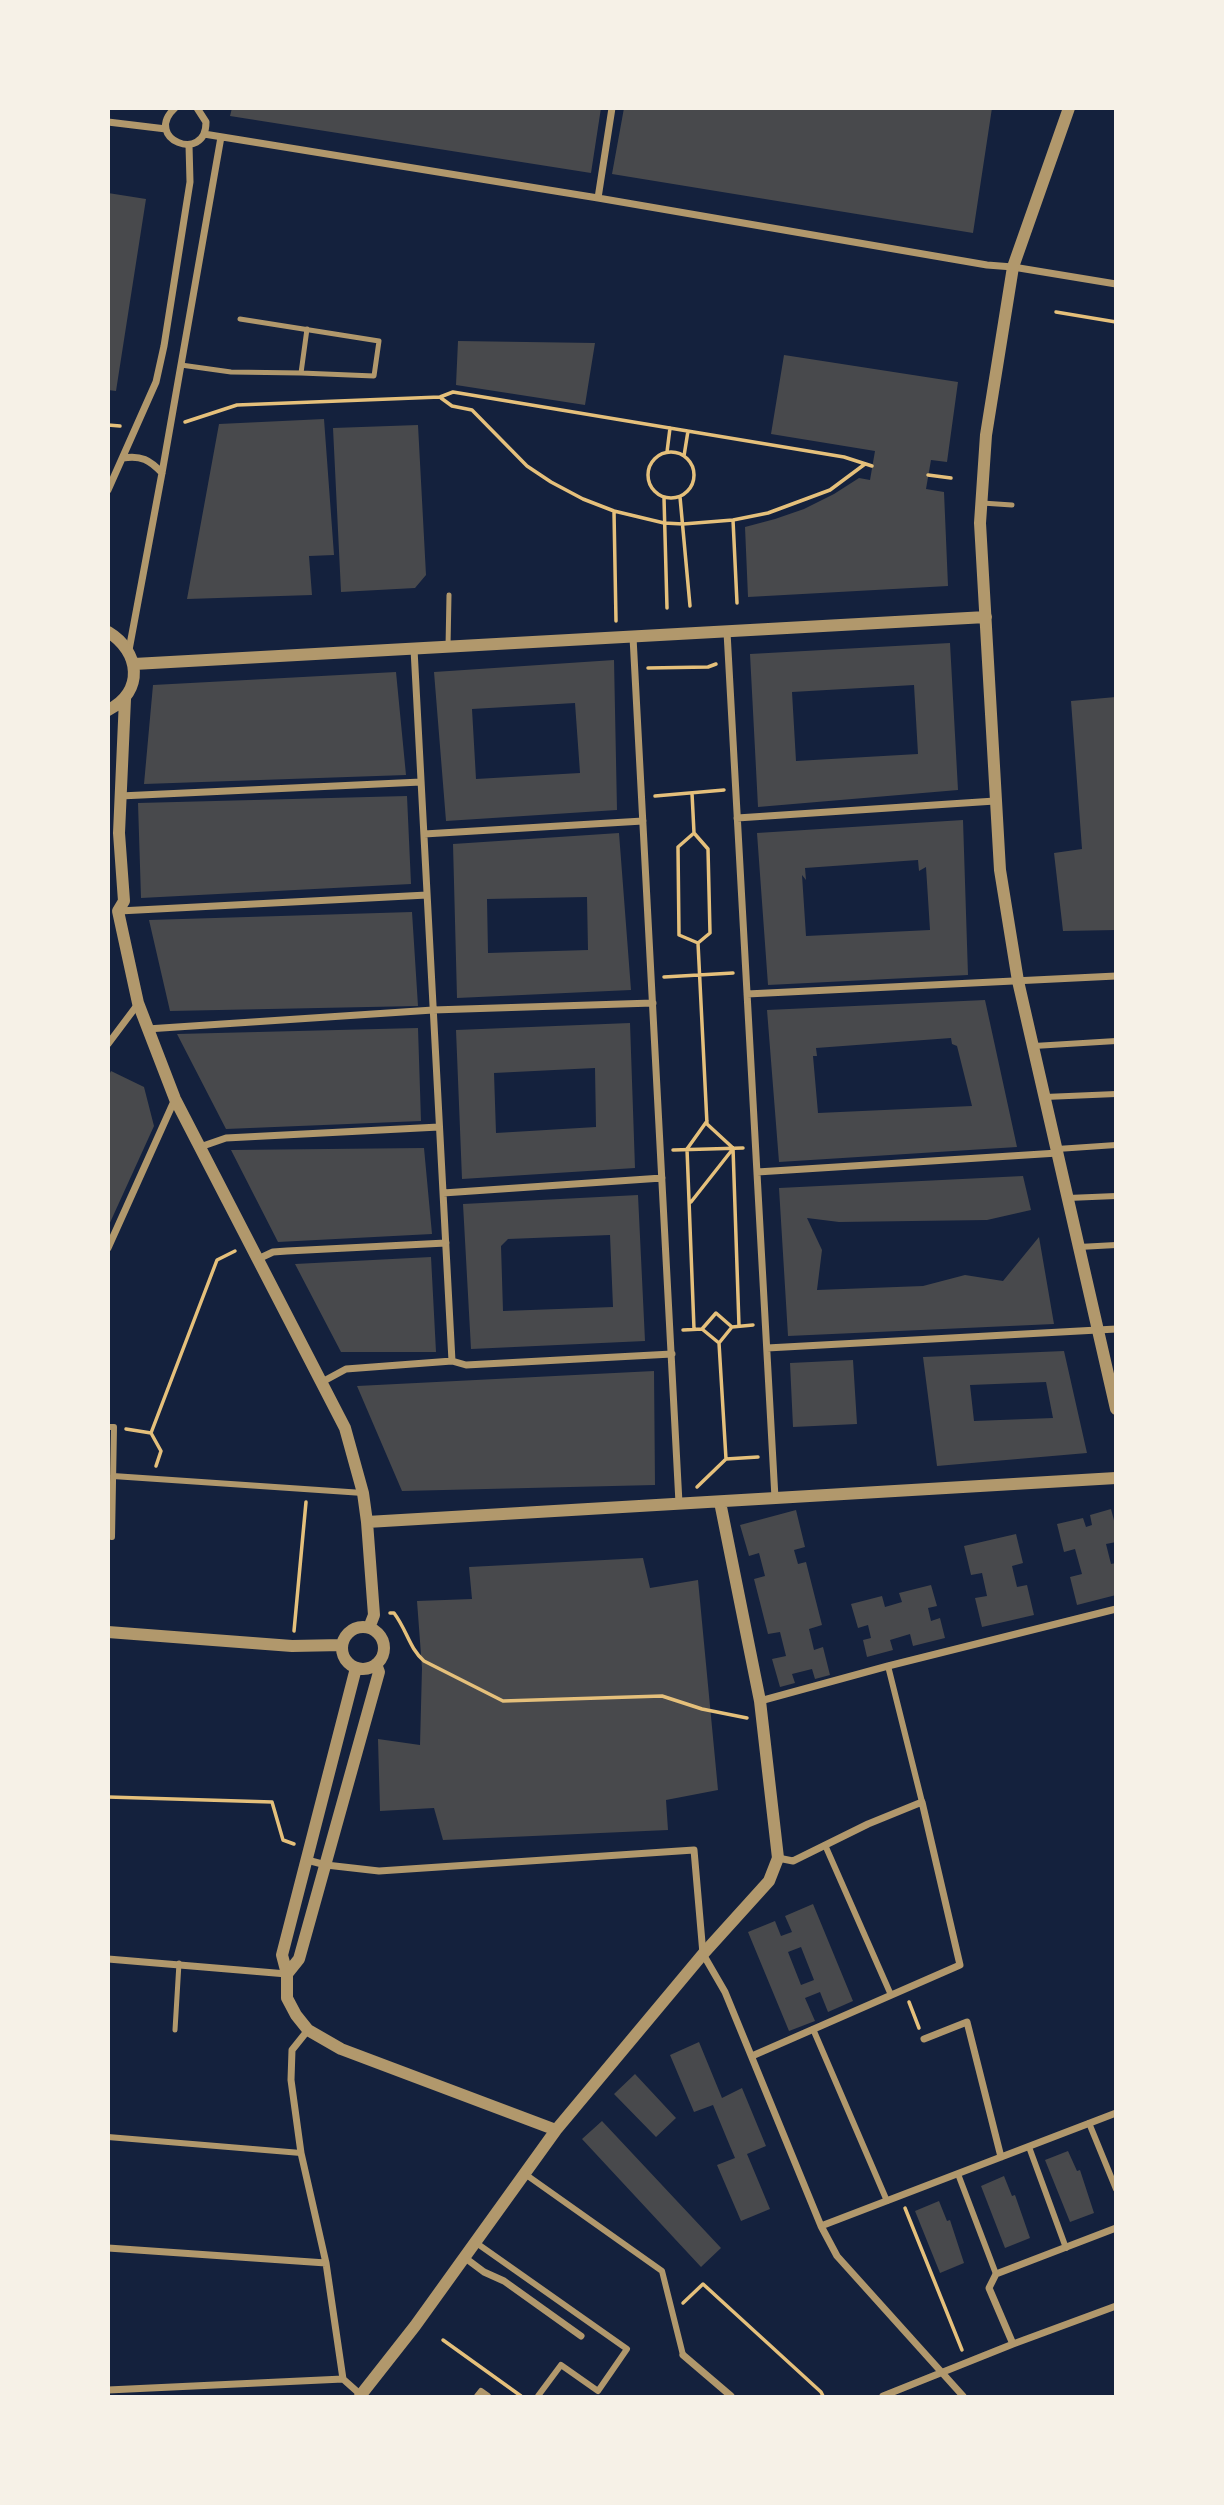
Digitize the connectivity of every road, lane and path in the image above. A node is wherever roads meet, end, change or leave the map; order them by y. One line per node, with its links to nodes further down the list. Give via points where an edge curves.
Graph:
1 (175, 108): 6 (street)
2 (197, 108): 7 (street, via 206,122)
3 (612, 108): 10 (street)
4 (1069, 108): 11 (street)
5 (108, 122): 6 (street)
6 (166, 129): 9 (street, via 172,140)
7 (204, 134): 8 (street); 9 (street)
8 (221, 137): 10 (street); 17 (street)
9 (189, 145): 25 (street, via 190,182 164,346 156,382)
10 (598, 198): 11 (street)
11 (1013, 267): 12 (street); 34 (street, via 986,435)
12 (1115, 284)
13 (1056, 312): 15 (path)
14 (240, 319): 16 (lane)
15 (1115, 322)
16 (307, 329): 18 (lane); 18 (lane, via 379,341 373,376)
17 (181, 365): 18 (lane, via 231,372); 20 (street)
18 (301, 373)
19 (440, 397): 20 (path, via 237,405); 21 (path, via 453,393); 36 (path, via 452,406 472,410 527,466 551,482)
20 (170, 427): 28 (street)
21 (670, 428): 22 (path); 23 (path)
22 (688, 431): 24 (path); 26 (path)
23 (667, 452): 24 (path); 33 (path, via 654,459 648,473 652,488)
24 (684, 456): 32 (path, via 694,474 691,487)
25 (123, 458): 28 (street, via 143,457); 31 (street)
26 (865, 464): 27 (path); 37 (path, via 830,490 768,513)
27 (872, 466)
28 (162, 473): 51 (street)
29 (928, 475): 30 (path)
30 (951, 478)
31 (108, 491)
32 (680, 496): 33 (path); 39 (path)
33 (664, 497): 38 (path)
34 (982, 503): 35 (lane); 44 (street)
35 (1012, 505)
36 (614, 511): 38 (path); 45 (path)
37 (733, 520): 39 (path); 41 (path)
38 (664, 523): 39 (path); 43 (path)
39 (683, 524): 42 (path)
40 (449, 594): 49 (lane)
41 (737, 603)
42 (690, 606)
43 (667, 608)
44 (986, 617): 47 (street); 62 (street)
45 (616, 621)
46 (108, 632): 51 (street)
47 (727, 632): 48 (street); 52 (street)
48 (633, 637): 49 (street); 54 (street)
49 (449, 647): 50 (street)
50 (414, 649): 53 (street); 57 (street)
51 (129, 650): 53 (street)
52 (728, 660): 54 (path, via 708,667); 58 (street)
53 (134, 664): 55 (street)
54 (635, 668): 61 (street)
55 (125, 699): 56 (street); 60 (street)
56 (108, 710)
57 (421, 782): 60 (street); 66 (street)
58 (736, 789): 59 (path); 63 (street)
59 (692, 793): 61 (path); 65 (path)
60 (120, 796): 68 (street, via 124,901)
61 (642, 797): 64 (street)
62 (995, 800): 63 (street); 74 (street, via 1000,870)
63 (737, 818): 70 (street)
64 (643, 821): 66 (street); 73 (street)
65 (694, 833): 69 (path, via 708,849 710,933); 69 (path, via 678,847 679,935)
66 (424, 834): 67 (street)
67 (427, 895): 68 (street); 78 (street)
68 (113, 908): 76 (street)
69 (698, 943): 71 (path)
70 (746, 972): 71 (path); 75 (street)
71 (700, 975): 73 (path); 86 (path)
72 (1115, 976): 74 (street)
73 (652, 978): 77 (street)
74 (1018, 981): 75 (street); 82 (street)
75 (747, 994): 89 (street)
76 (138, 1003): 79 (street); 81 (street)
77 (653, 1003): 78 (street); 93 (street)
78 (433, 1010): 79 (street); 87 (street)
79 (147, 1029): 85 (street)
80 (1115, 1041): 82 (street)
81 (108, 1044)
82 (1034, 1046): 84 (street)
83 (1115, 1094): 84 (street)
84 (1045, 1097): 94 (street)
85 (175, 1099): 90 (street); 105 (street)
86 (707, 1120): 91 (path); 92 (path)
87 (439, 1127): 90 (street, via 226,1138); 97 (street)
88 (1115, 1145): 94 (street)
89 (756, 1147): 91 (path); 95 (street)
90 (199, 1148): 101 (street)
91 (733, 1148): 92 (path); 100 (path); 108 (path)
92 (687, 1149): 93 (path); 100 (path)
93 (661, 1150): 96 (street)
94 (1057, 1151): 95 (street); 99 (street)
95 (757, 1172): 107 (street)
96 (662, 1178): 97 (street); 114 (street)
97 (443, 1192): 102 (street)
98 (1115, 1196): 99 (street)
99 (1068, 1198): 104 (street)
100 (690, 1203): 110 (path)
101 (249, 1243): 106 (street); 122 (path, via 217,1260)
102 (446, 1243): 106 (street, via 274,1252); 118 (street)
103 (1115, 1245): 104 (street)
104 (1079, 1247): 113 (street)
105 (108, 1248)
106 (258, 1259): 119 (street)
107 (766, 1324): 108 (path); 116 (street)
108 (740, 1326): 109 (path)
109 (732, 1327): 111 (path, via 716,1313); 115 (path)
110 (694, 1329): 111 (path); 114 (path)
111 (702, 1329): 115 (path)
112 (1115, 1329): 113 (street)
113 (1098, 1330): 116 (street); 120 (street)
114 (671, 1331): 117 (street)
115 (719, 1343): 124 (path)
116 (767, 1348): 123 (street)
117 (672, 1354): 118 (street, via 466,1365); 132 (street)
118 (452, 1361): 119 (street, via 346,1369)
119 (322, 1382): 129 (street, via 345,1428)
120 (1115, 1409)
121 (111, 1427): 122 (path); 125 (street)
122 (151, 1433): 126 (path, via 161,1451)
123 (773, 1455): 124 (path); 130 (street)
124 (726, 1459): 132 (path)
125 (113, 1476): 126 (street); 134 (street)
126 (152, 1478): 128 (street)
127 (1115, 1478): 130 (street)
128 (307, 1490): 129 (street); 139 (path)
129 (363, 1493): 133 (street)
130 (776, 1499): 131 (street)
131 (720, 1502): 132 (street); 143 (street)
132 (686, 1503): 133 (street)
133 (368, 1522): 136 (street)
134 (110, 1536)
135 (1115, 1609): 141 (street)
136 (371, 1621): 138 (street, via 349,1632); 140 (street, via 384,1647); 144 (path, via 394,1613 414,1652 424,1661 502,1701 662,1696 747,1718)
137 (108, 1632): 139 (street)
138 (342, 1645): 139 (street); 142 (street, via 345,1659)
139 (292, 1646)
140 (376, 1664): 142 (street); 151 (street, via 379,1672)
141 (888, 1666): 143 (street); 146 (street)
142 (356, 1668): 150 (street)
143 (760, 1701): 144 (street)
144 (762, 1715): 149 (street)
145 (108, 1797): 148 (path, via 272,1802 283,1840)
146 (922, 1802): 147 (street); 156 (street, via 960,1965)
147 (825, 1845): 149 (street, via 793,1861); 157 (street)
148 (300, 1846)
149 (778, 1858): 152 (street, via 769,1881)
150 (307, 1860): 151 (street); 155 (street, via 282,1955)
151 (326, 1865): 152 (street, via 379,1871 694,1850); 155 (street, via 299,1959)
152 (703, 1954): 162 (street, via 725,1992); 165 (street)
153 (108, 1959): 154 (street)
154 (179, 1963): 155 (street); 159 (lane)
155 (287, 1974): 160 (street, via 288,1998)
156 (904, 1990): 157 (street); 161 (path)
157 (891, 1995): 158 (street)
158 (813, 2029): 162 (street); 174 (street)
159 (175, 2030)
160 (308, 2030): 165 (street, via 341,2049); 168 (street, via 292,2050 291,2080)
161 (924, 2039): 169 (street, via 967,2022)
162 (751, 2056): 175 (street)
163 (1115, 2113): 164 (street)
164 (1089, 2123): 167 (street); 172 (street)
165 (556, 2130): 170 (street)
166 (108, 2137): 168 (street)
167 (1029, 2147): 169 (street); 179 (street)
168 (301, 2153): 181 (street)
169 (1001, 2157): 171 (street)
170 (525, 2174): 177 (street); 183 (street, via 662,2271)
171 (958, 2174): 173 (street); 182 (street)
172 (1115, 2189)
173 (901, 2196): 174 (street); 189 (path)
174 (887, 2201): 175 (street)
175 (821, 2226): 190 (street, via 837,2256)
176 (1115, 2228): 179 (street)
177 (475, 2242): 180 (street); 197 (street, via 627,2348 598,2391 561,2365)
178 (108, 2248): 181 (street)
179 (1066, 2248): 182 (street)
180 (464, 2257): 185 (street); 193 (street)
181 (326, 2263): 191 (street)
182 (996, 2274): 187 (street, via 989,2288)
183 (670, 2304): 188 (street); 199 (path, via 685,2303 703,2284)
184 (1115, 2306): 187 (street)
185 (581, 2336)
186 (443, 2340): 196 (path)
187 (1013, 2344): 189 (street)
188 (683, 2355): 198 (street)
189 (967, 2363): 190 (street)
190 (942, 2373): 200 (street); 201 (street)
191 (343, 2379): 192 (street); 193 (street)
192 (108, 2390)
193 (360, 2396)
194 (477, 2396): 195 (street, via 481,2391)
195 (488, 2396)
196 (521, 2396)
197 (538, 2396)
198 (731, 2396)
199 (824, 2396)
200 (883, 2396)
201 (963, 2396)

